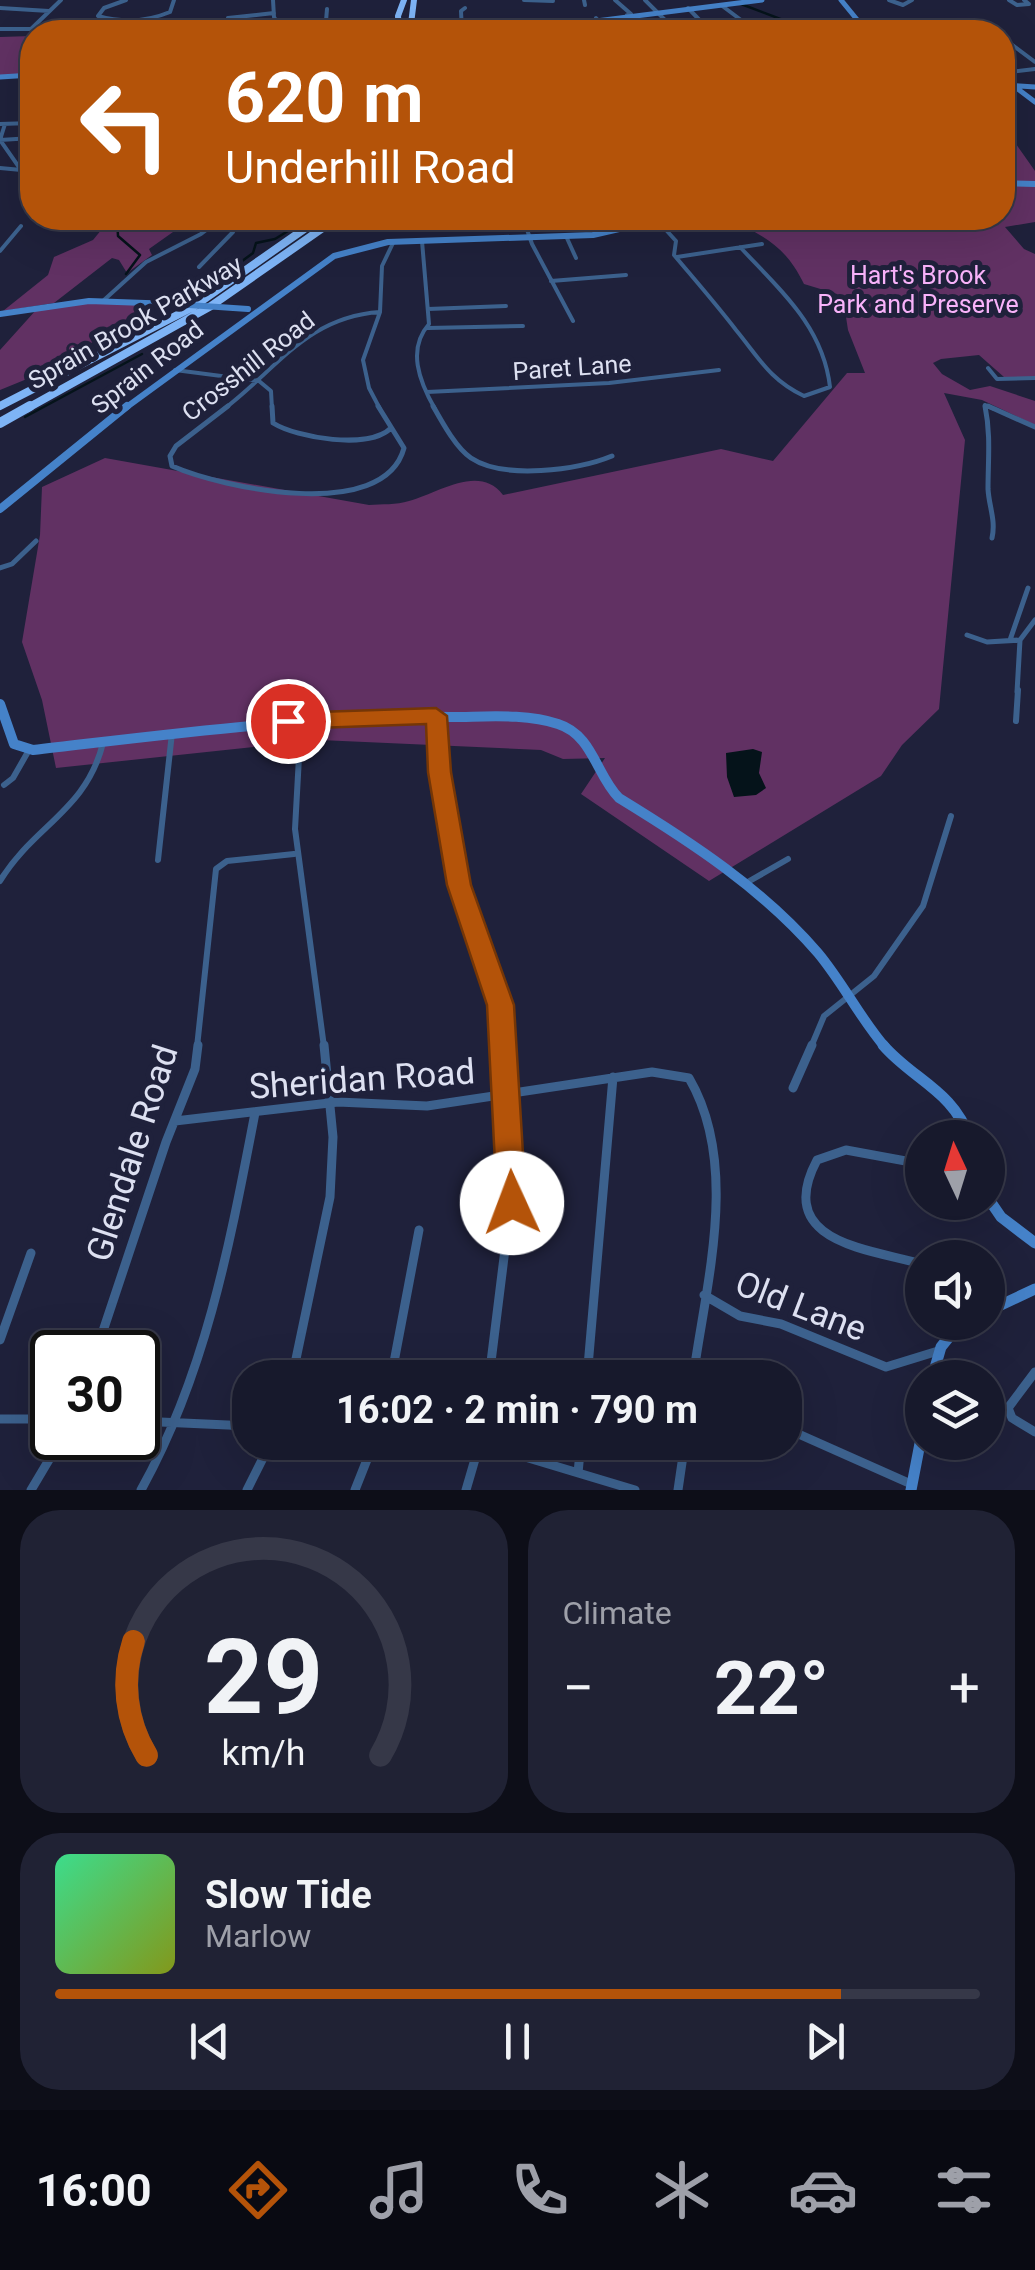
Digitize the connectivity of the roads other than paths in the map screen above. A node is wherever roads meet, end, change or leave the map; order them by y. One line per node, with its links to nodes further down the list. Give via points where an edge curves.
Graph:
1 (61, 0): 21 (street)
2 (126, 0): 3 (street, via 98,16 144,19 170,12)
3 (174, 0)
4 (273, 0): 23 (street)
5 (524, 0): 16 (street)
6 (615, 0): 25 (street)
7 (646, 0): 24 (street)
8 (710, 0): 17 (street)
9 (752, 0): 10 (street); 17 (street)
10 (762, 0)
11 (841, 0): 37 (street)
12 (889, 0): 13 (street)
13 (912, 0)
14 (1010, 0): 15 (street, via 1029,4)
15 (1024, 0)
16 (553, 1)
17 (718, 5): 20 (street); 36 (street)
18 (0, 8): 21 (street)
19 (464, 8): 31 (street)
20 (688, 8): 24 (street); 35 (street)
21 (50, 10): 27 (street)
22 (327, 10): 30 (street)
23 (274, 12): 28 (street); 29 (street)
24 (657, 12): 25 (street); 34 (street)
25 (629, 15): 26 (street); 33 (street)
26 (596, 18): 32 (street)
27 (40, 20)
28 (229, 20)
29 (277, 20)
30 (326, 20)
31 (461, 20)
32 (583, 20)
33 (633, 20)
34 (665, 20)
35 (700, 20)
36 (740, 20)
37 (857, 20)
38 (1015, 87): 39 (street)
39 (1035, 102)
40 (2, 124): 41 (street)
41 (0, 140): 43 (street)
42 (0, 168): 43 (street)
43 (20, 170)
44 (20, 227): 59 (street)
45 (206, 230): 65 (street, via 146,262)
46 (233, 230): 62 (street)
47 (303, 230): 81 (highway, Sprain Brook Parkway, via 193,307)
48 (320, 230): 82 (highway, Sprain Brook Parkway, via 200,313)
49 (529, 230): 52 (street)
50 (611, 230): 53 (street)
51 (666, 230): 60 (street, via 676,240)
52 (531, 236): 53 (street); 54 (street); 64 (street)
53 (566, 236): 61 (street)
54 (422, 240): 55 (street); 69 (street)
55 (394, 242): 56 (street); 70 (street, via 380,272)
56 (378, 243): 68 (street, Sprain Road, via 320,262)
57 (762, 244): 58 (street)
58 (740, 247): 60 (street); 60 (street, via 816,329 830,386 804,396 780,385)
59 (0, 251)
60 (675, 257)
61 (576, 258)
62 (199, 267)
63 (626, 275): 64 (street)
64 (551, 280): 72 (street)
65 (104, 300): 66 (street); 71 (street)
66 (174, 304): 68 (street, bridge)
67 (506, 306): 69 (street)
68 (252, 309): 76 (street, Sprain Road)
69 (428, 309): 74 (street)
70 (380, 312): 79 (street, Crosshill Road, via 350,314 320,327); 84 (street, via 365,347 365,369)
71 (0, 314)
72 (573, 321)
73 (523, 326): 74 (street)
74 (428, 328): 80 (street, via 416,338)
75 (988, 368): 78 (street, via 996,379)
76 (173, 370): 79 (street); 88 (street, Sprain Road)
77 (719, 370): 80 (street, Paret Lane, via 576,386)
78 (1035, 378)
79 (259, 382): 85 (street, via 271,391 273,423 286,431 341,438); 86 (street, Crosshill Road, via 176,446 170,462 176,469 344,494 404,457)
80 (426, 392): 87 (street, via 477,461 554,469)
81 (0, 406)
82 (0, 423)
83 (1035, 427): 89 (street, via 985,404 992,434)
84 (391, 428): 85 (street); 86 (street)
85 (385, 434): 86 (street)
86 (397, 435)
87 (612, 456)
88 (0, 509)
89 (992, 538)
90 (36, 540): 91 (street)
91 (0, 568)
92 (1028, 588): 95 (street)
93 (1035, 620): 96 (street)
94 (967, 635): 95 (street)
95 (1010, 640): 96 (street)
96 (1020, 640): 100 (street)
97 (0, 704): 103 (street, via 14,744)
98 (436, 716): 99 (street); 110 (street, via 560,724 585,741 620,798); 114 (street, via 459,885 500,1005)
99 (301, 720): 101 (street); 106 (street)
100 (1016, 720)
101 (172, 733): 102 (street); 108 (street)
102 (103, 742): 103 (street); 109 (street, via 86,792 30,837)
103 (30, 749): 104 (street)
104 (4, 785)
105 (950, 816): 111 (street, via 923,906 874,976)
106 (294, 854): 115 (street); 118 (street, Glendale Road, via 227,861 216,869 194,1069)
107 (788, 858): 110 (street)
108 (158, 860)
109 (0, 879)
110 (745, 884): 111 (street, via 818,952)
111 (846, 995): 113 (street, via 824,1016); 117 (street, via 892,1055 956,1104)
112 (613, 1076): 114 (street, Sheridan Road); 126 (street, Sheridan Road, via 674,1074 700,1091 716,1176); 135 (street)
113 (794, 1088)
114 (506, 1094): 115 (street, Sheridan Road, via 427,1106); 134 (street, via 512,1193)
115 (330, 1102): 116 (street, Sheridan Road); 132 (street, via 330,1198)
116 (254, 1113): 118 (street, Sheridan Road); 142 (street, via 223,1262)
117 (962, 1120)
118 (174, 1121): 128 (street, Glendale Road)
119 (905, 1161): 124 (street, via 837,1151 817,1160 806,1191 816,1225 828,1238)
120 (1005, 1220): 122 (street)
121 (419, 1230): 133 (street)
122 (1035, 1243)
123 (32, 1253): 129 (street)
124 (905, 1260)
125 (1035, 1289): 127 (street)
126 (703, 1294): 131 (street, Old Lane, via 740,1316 781,1324 886,1367); 136 (street, Sheridan Road)
127 (1005, 1303)
128 (103, 1330)
129 (0, 1340)
130 (945, 1340): 131 (street)
131 (939, 1351): 137 (street)
132 (296, 1360)
133 (395, 1360)
134 (491, 1360)
135 (589, 1360)
136 (695, 1360)
137 (937, 1360)
138 (1035, 1372): 144 (street, via 1008,1408)
139 (0, 1419): 140 (street)
140 (30, 1419)
141 (160, 1422): 142 (street)
142 (177, 1422): 143 (street); 157 (street)
143 (232, 1425)
144 (1035, 1432)
145 (802, 1436): 155 (street)
146 (49, 1460): 156 (street)
147 (262, 1460): 158 (street)
148 (367, 1460): 159 (street)
149 (475, 1460): 160 (street)
150 (537, 1460): 154 (street)
151 (579, 1460): 154 (street)
152 (682, 1460): 162 (street)
153 (917, 1460): 155 (street)
154 (578, 1473): 161 (street)
155 (912, 1487)
156 (31, 1490)
157 (141, 1490)
158 (247, 1490)
159 (355, 1490)
160 (466, 1490)
161 (634, 1490)
162 (678, 1490)

